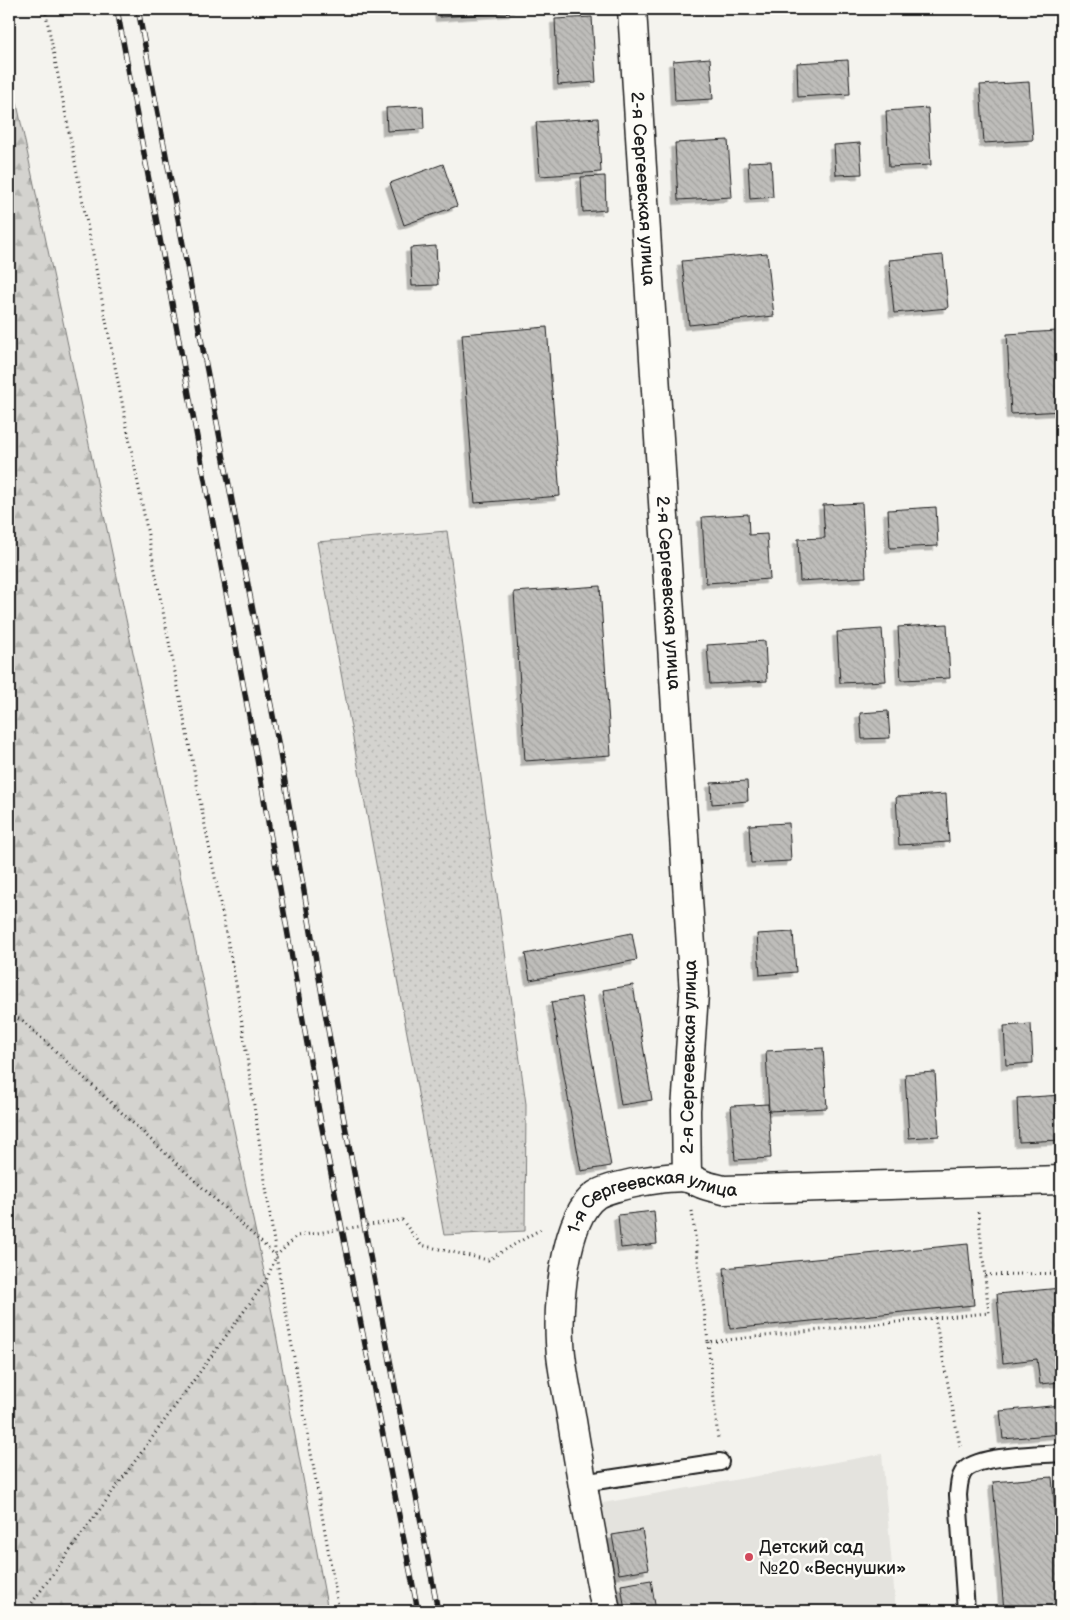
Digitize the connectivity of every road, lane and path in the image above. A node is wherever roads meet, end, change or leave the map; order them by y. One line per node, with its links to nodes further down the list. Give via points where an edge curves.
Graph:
1 (45, 9): 8 (path, via 238,989)
2 (632, 9): 4 (street, 2-я Сергеевская улица, via 694,994 686,1110)
3 (9, 1014): 8 (path, via 22,1020)
4 (687, 1178): 6 (street, 1-я Сергеевская улица, via 724,1190); 12 (path); 16 (street, 1-я Сергеевская улица, via 668,1177 597,1194 578,1217 570,1243 559,1320 560,1345)
5 (1061, 1180): 6 (street, 1-я Сергеевская улица)
6 (975, 1182): 10 (path)
7 (545, 1227): 8 (path, via 488,1260 420,1245 402,1220 297,1236)
8 (276, 1256): 17 (path, via 266,1281); 18 (path)
9 (1061, 1273): 10 (path)
10 (985, 1275): 11 (path, via 988,1312)
11 (935, 1318): 12 (path); 15 (path)
12 (708, 1342): 14 (path)
13 (1061, 1452): 15 (lane, via 989,1460)
14 (720, 1462): 16 (lane)
15 (965, 1470): 20 (lane, via 959,1481 958,1495)
16 (582, 1483): 19 (street, 1-я Сергеевская улица)
17 (26, 1611)
18 (340, 1611)
19 (606, 1611)
20 (966, 1611)

